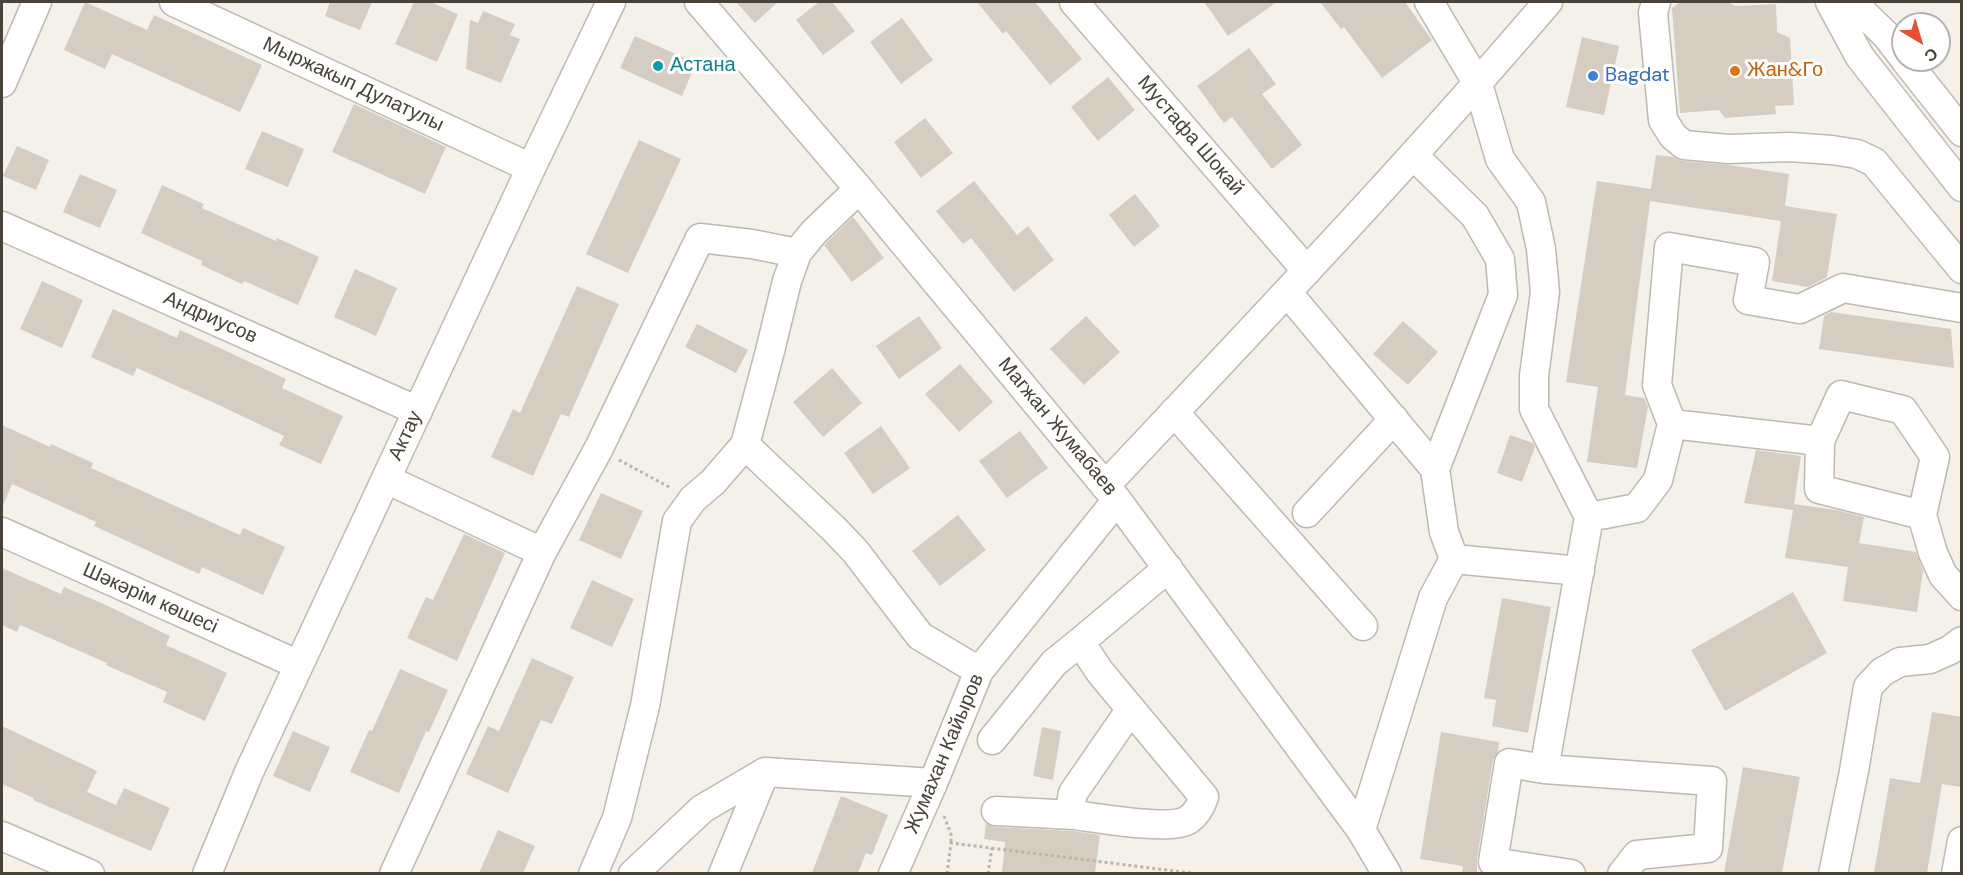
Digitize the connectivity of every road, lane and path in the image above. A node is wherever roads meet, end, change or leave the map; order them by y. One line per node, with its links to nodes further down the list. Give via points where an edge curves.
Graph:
1 (37, 2): 13 (street)
2 (174, 2): 17 (street, Мыржакып Дулатулы)
3 (611, 2): 17 (street, Актау)
4 (699, 2): 19 (street, Магжан Жумабаев)
5 (1074, 2): 23 (street, Мустафа Шокай)
6 (1429, 2): 14 (street)
7 (1548, 2): 14 (street, Жумахан Кайыров)
8 (1656, 2): 22 (street, via 1653,13 1663,120 1673,136 1684,145 1728,149 1790,147 1857,154 1874,162)
9 (1830, 2): 18 (street, via 1860,57)
10 (1852, 2): 11 (street)
11 (1891, 41)
12 (1915, 72): 15 (street)
13 (2, 83)
14 (1478, 84): 16 (street, Жумахан Кайыров); 39 (street, via 1500,159 1531,202 1542,249 1545,292 1534,376 1534,409)
15 (1962, 132)
16 (1413, 155): 23 (street, Жумахан Кайыров); 33 (street, via 1475,216 1500,259 1503,295)
17 (531, 168): 26 (street, Актау)
18 (1962, 187)
19 (859, 189): 21 (street); 35 (street, Магжан Жумабаев)
20 (2, 226): 26 (street, Андриусов)
21 (797, 253): 31 (street, via 786,280); 32 (street, via 700,238)
22 (1962, 269)
23 (1307, 271): 24 (street, Жумахан Кайыров)
24 (1287, 292): 27 (street, Жумахан Кайыров); 28 (street)
25 (1962, 308): 29 (street, via 1843,288 1800,309 1748,300 1755,262 1669,247 1657,386)
26 (418, 411): 34 (street, Актау)
27 (1174, 412): 35 (street, Жумахан Кайыров); 46 (street)
28 (1394, 419): 33 (street); 37 (street)
29 (1672, 423): 30 (street); 39 (street, via 1658,480 1637,508)
30 (1820, 441): 38 (street, via 1819,489); 38 (street, via 1841,395 1903,410 1935,457)
31 (745, 446): 36 (street); 50 (street, via 855,551 920,636)
32 (599, 448): 36 (path); 41 (street)
33 (1435, 469): 42 (street, via 1444,532)
34 (386, 479): 41 (street); 49 (street, Актау)
35 (1111, 493): 43 (street, Магжан Жумабаев); 50 (street, Жумахан Кайыров)
36 (693, 499): 65 (street, via 677,521 645,706 617,818)
37 (1308, 513)
38 (1922, 515): 45 (street, via 1943,575)
39 (1589, 517): 44 (street)
40 (2, 532): 49 (street, Шәкәрім көшесі)
41 (542, 552): 64 (street)
42 (1454, 559): 44 (street); 58 (street, via 1433,598)
43 (1168, 568): 48 (street); 58 (street, Магжан Жумабаев)
44 (1580, 571): 53 (street)
45 (1962, 596)
46 (1363, 626)
47 (1962, 641): 75 (street, via 1930,659 1900,662 1882,672 1868,687)
48 (1080, 642): 51 (street); 52 (street, via 1054,663)
49 (299, 665): 63 (street, Актау)
50 (979, 671): 55 (street, Жумахан Кайыров)
51 (1131, 709): 57 (street, via 1072,793); 57 (street, via 1203,797 1200,808 1187,821 1165,825)
52 (992, 740)
53 (1544, 769): 73 (street, via 1509,763 1492,862); 74 (street, via 1712,781 1708,848 1637,855)
54 (765, 772): 55 (street); 66 (street, via 702,809); 67 (street)
55 (933, 783): 68 (street, Жумахан Кайыров)
56 (996, 811): 57 (street)
57 (1075, 815)
58 (1361, 830): 72 (street, Магжан Жумабаев)
59 (2, 836): 62 (street)
60 (1962, 841): 76 (street)
61 (992, 848): 69 (path, via 951,843); 70 (path); 71 (path)
62 (90, 873)
63 (207, 873)
64 (394, 873)
65 (593, 873)
66 (633, 873)
67 (723, 873)
68 (893, 873)
69 (947, 873)
70 (988, 873)
71 (1199, 873)
72 (1387, 873)
73 (1571, 873)
74 (1622, 873)
75 (1833, 873)
76 (1956, 873)

